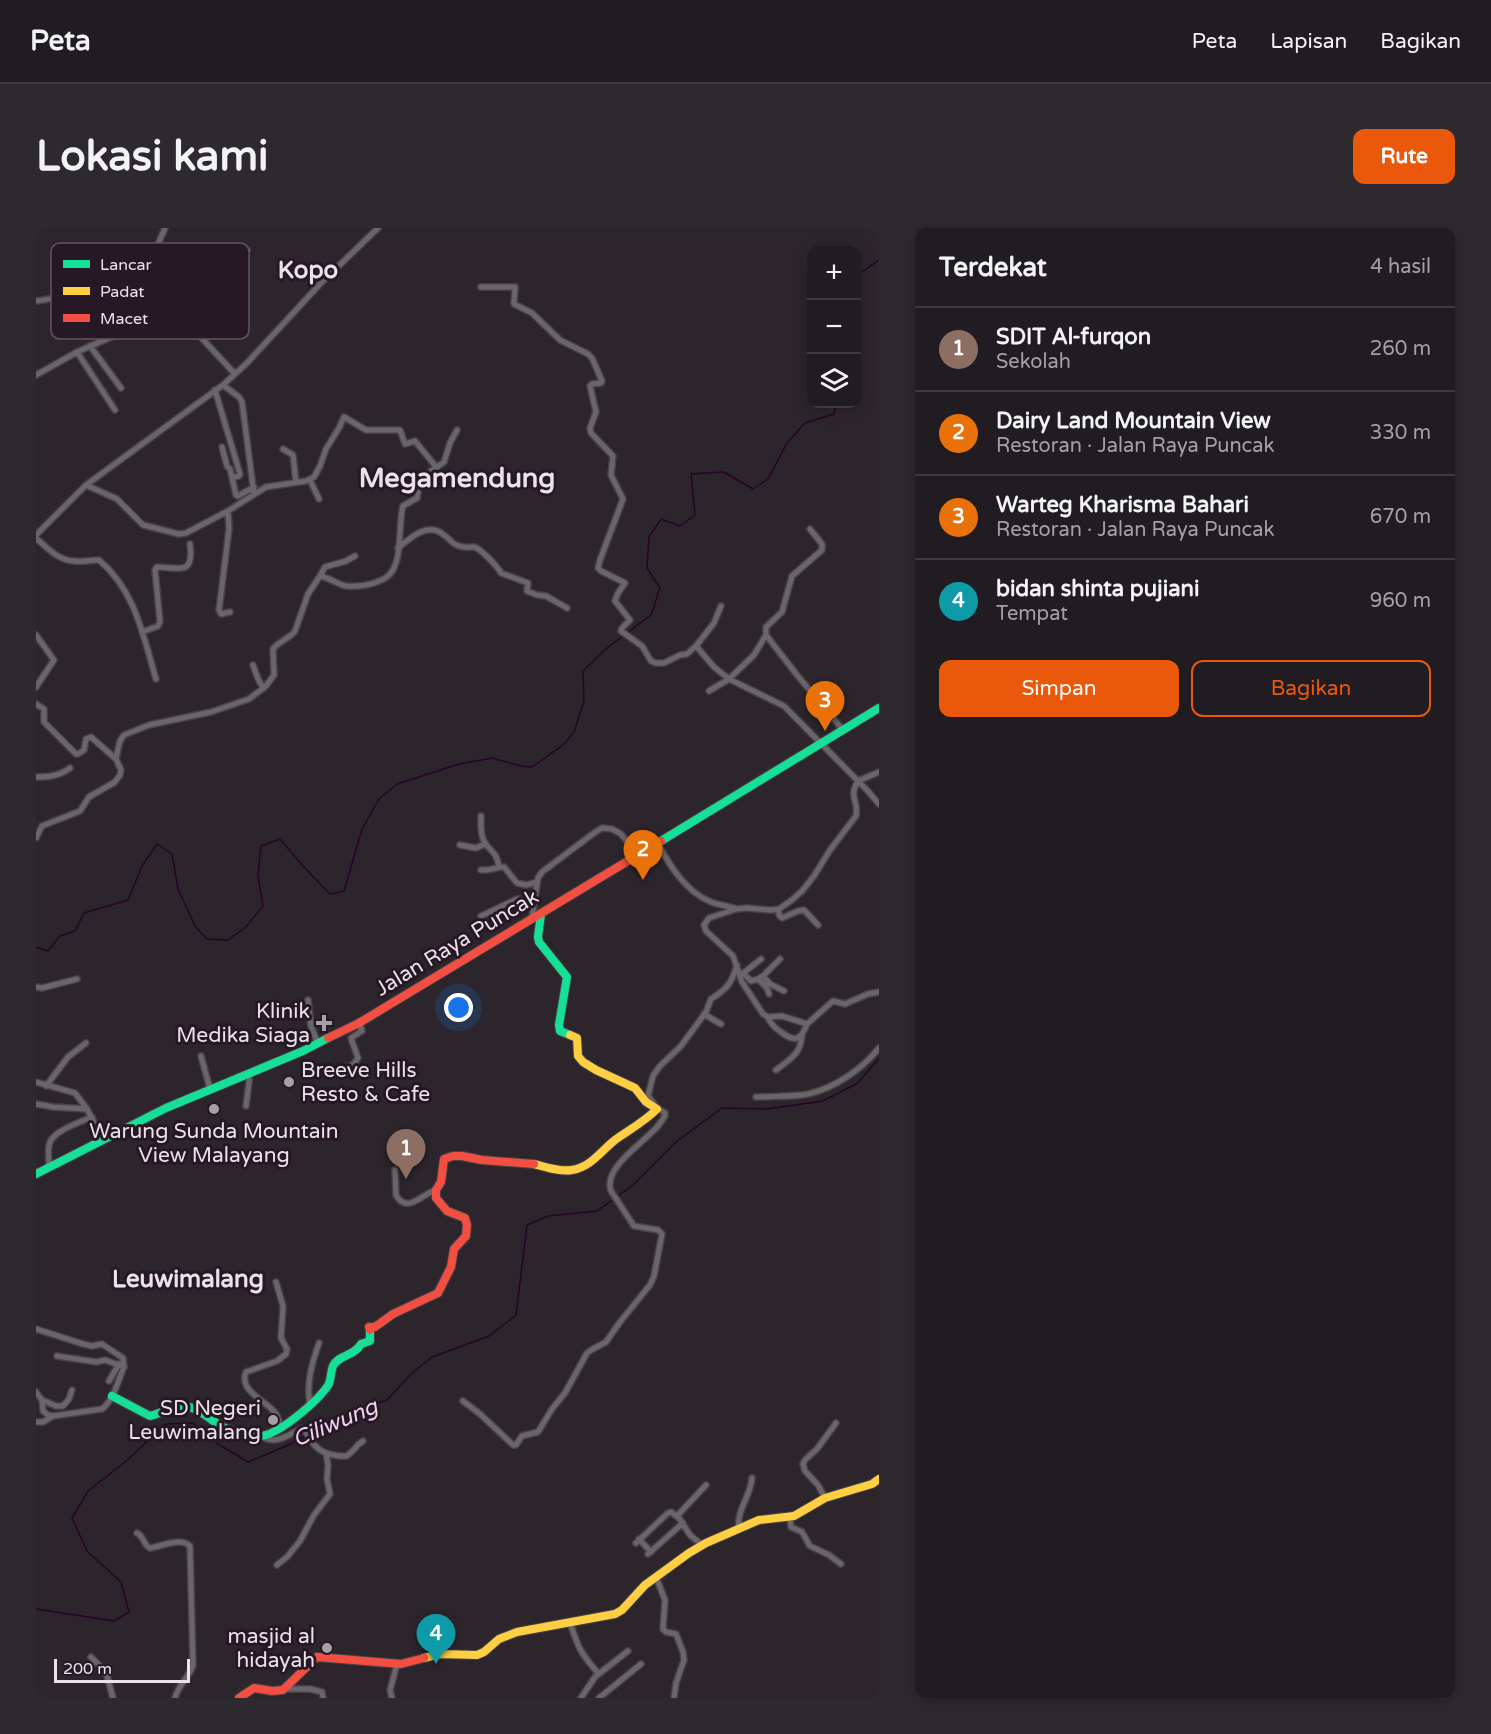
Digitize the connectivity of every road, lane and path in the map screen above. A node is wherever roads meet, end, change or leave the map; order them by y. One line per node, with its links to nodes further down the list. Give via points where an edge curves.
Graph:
1 (165, 228): 3 (street)
2 (378, 228): 11 (street)
3 (159, 243)
4 (481, 287): 42 (street, via 515,287 514,304 532,313 560,340 586,352 593,360 602,382 591,386 596,412 590,428 613,456 611,475 623,497 598,566 625,584 615,601 630,620 621,631 641,645 656,663 687,654)
5 (51, 299): 6 (street)
6 (36, 301)
7 (106, 339): 9 (street)
8 (202, 339): 11 (street)
9 (90, 346): 10 (street); 14 (street)
10 (77, 352): 12 (street); 16 (street)
11 (235, 374): 13 (street)
12 (36, 375)
13 (223, 385): 15 (street); 27 (street, via 242,402)
14 (121, 388)
15 (215, 390): 20 (street); 26 (street)
16 (115, 410)
17 (457, 430): 22 (street, via 446,460)
18 (222, 447): 21 (street)
19 (283, 449): 25 (street, via 293,455)
20 (236, 460): 21 (street); 23 (street, via 240,476)
21 (227, 464): 23 (street)
22 (437, 468): 24 (street, via 414,441 405,444 400,430 366,430 344,417); 33 (street, via 418,480 417,498 403,506)
23 (232, 478): 27 (street, via 237,496)
24 (310, 480): 25 (street); 28 (street)
25 (296, 482): 27 (street)
26 (87, 485): 29 (street, via 117,498 141,524 179,534 195,530); 31 (street)
27 (254, 490): 29 (street)
28 (319, 499)
29 (228, 511): 38 (street, via 219,610 221,614)
30 (810, 529): 40 (street, via 822,550 792,576 782,612 766,627)
31 (36, 536): 39 (street, via 46,548 66,560 100,561 131,600)
32 (190, 544): 39 (street, via 189,566 155,570 160,622)
33 (398, 548): 35 (street, via 392,572 377,582 343,585); 37 (street, via 418,532 440,532 458,546 479,550 502,574 528,582 527,591)
34 (355, 556): 35 (street, via 325,567)
35 (320, 576): 46 (street, via 308,594 295,631 274,647 274,675)
36 (721, 606): 42 (street, via 714,623)
37 (567, 608)
38 (230, 612)
39 (142, 632): 44 (street)
40 (766, 634): 45 (street, via 754,655); 51 (street)
41 (36, 635): 47 (street, via 54,660)
42 (696, 646): 45 (street)
43 (253, 665): 46 (street)
44 (156, 679)
45 (729, 679): 48 (street); 52 (street, via 781,704)
46 (262, 686): 53 (street, via 249,699 222,709 149,725 124,735)
47 (36, 687)
48 (709, 691)
49 (36, 704): 53 (street, via 44,710 44,722 76,754 84,750 86,737 91,737)
50 (879, 708): 51 (main road, Jalan Raya Puncak)
51 (843, 730): 52 (main road, Jalan Raya Puncak)
52 (820, 743): 57 (street); 61 (main road, Jalan Raya Puncak)
53 (116, 759): 60 (street, via 121,770 115,782 89,797 80,811 42,826)
54 (70, 768): 56 (street, via 52,777)
55 (879, 772): 57 (street)
56 (36, 777)
57 (858, 781): 58 (street); 70 (street, via 853,792 856,816 805,888)
58 (879, 804)
59 (481, 816): 62 (street)
60 (36, 838)
61 (657, 843): 64 (main road, Jalan Raya Puncak); 69 (street, via 689,887 710,901)
62 (485, 844): 63 (street, via 476,848); 65 (street, via 496,854)
63 (460, 845)
64 (638, 855): 67 (street, via 621,834 602,828 542,872); 71 (main road, Jalan Raya Puncak)
65 (500, 867): 66 (street); 67 (street, via 519,884)
66 (481, 870)
67 (537, 882): 68 (street)
68 (534, 902): 72 (street, via 517,899); 73 (street)
69 (736, 909): 70 (street); 77 (street, via 709,918 704,927 732,954)
70 (779, 909): 74 (street, via 782,918 804,910)
71 (541, 914): 73 (main road, Jalan Raya Puncak); 105 (main road, via 539,942 567,977 560,1031 577,1038 583,1062 635,1088)
72 (482, 916)
73 (532, 919): 88 (main road, Jalan Raya Puncak)
74 (818, 925)
75 (761, 959): 78 (street)
76 (780, 959): 79 (street)
77 (737, 965): 78 (street); 86 (street, via 729,986 711,999)
78 (742, 974): 79 (street, via 751,981); 87 (street, via 743,985)
79 (760, 978): 82 (street); 84 (street)
80 (77, 979): 81 (street)
81 (36, 987)
82 (784, 990)
83 (879, 992): 90 (street, via 845,1004 833,1001)
84 (770, 994)
85 (308, 1000): 93 (street)
86 (704, 1014): 89 (street); 105 (street, via 653,1076 648,1096)
87 (768, 1017): 90 (street, via 782,1016); 91 (street, via 773,1026 790,1038)
88 (359, 1023): 93 (main road, Jalan Raya Puncak); 96 (street, via 362,1031 351,1038 358,1058)
89 (721, 1024)
90 (807, 1024): 91 (street)
91 (802, 1035): 97 (street, via 797,1052)
92 (86, 1043): 100 (street, via 68,1057)
93 (318, 1044): 98 (main road, Jalan Raya Puncak)
94 (879, 1048): 102 (street, via 829,1087 802,1095)
95 (201, 1056): 101 (street)
96 (343, 1069)
97 (776, 1070)
98 (249, 1074): 101 (main road, Jalan Raya Puncak); 104 (street)
99 (36, 1082): 100 (street)
100 (46, 1086): 106 (street, via 75,1094)
101 (210, 1089): 108 (main road, Jalan Raya Puncak)
102 (756, 1097)
103 (36, 1104): 106 (street)
104 (246, 1106)
105 (657, 1108): 112 (main road, via 585,1166 564,1170 528,1162 453,1156 443,1162); 123 (street, via 665,1116 617,1167 609,1186 634,1226 662,1234 652,1281 643,1295 606,1342 587,1353 540,1431 522,1436 513,1446)
106 (87, 1109): 107 (street)
107 (92, 1117): 108 (street); 109 (street, via 52,1138)
108 (103, 1139): 109 (main road, Jalan Raya Puncak)
109 (49, 1167): 111 (main road, Jalan Raya Puncak)
110 (395, 1170): 112 (street, via 396,1195 404,1203)
111 (36, 1174)
112 (436, 1190): 124 (main road, via 442,1207 465,1218 467,1225 466,1236 453,1251 451,1267 440,1290 369,1327 370,1341 334,1364 328,1383)
113 (276, 1282): 129 (street, via 283,1306 281,1337 286,1354 246,1372 244,1377 251,1392 276,1413)
114 (36, 1329): 117 (street, via 82,1344 102,1344 123,1358)
115 (319, 1343): 124 (street, via 310,1375)
116 (57, 1356): 117 (street, via 96,1362 104,1359)
117 (121, 1366): 118 (street); 121 (street)
118 (109, 1381)
119 (72, 1390): 125 (street, via 66,1404)
120 (36, 1392): 122 (street)
121 (112, 1396): 126 (street, via 102,1409); 130 (main road, via 150,1416 169,1407 189,1407 226,1428)
122 (42, 1400): 125 (street); 126 (street, via 43,1411)
123 (463, 1401)
124 (310, 1404): 129 (main road)
125 (56, 1406): 126 (street)
126 (55, 1415): 127 (street)
127 (36, 1422)
128 (836, 1423): 136 (street, via 803,1464)
129 (280, 1428): 130 (main road)
130 (262, 1436): 132 (street, via 267,1440 279,1439 301,1428)
131 (363, 1441): 132 (street, via 348,1456)
132 (326, 1453): 144 (street, via 330,1494 300,1541)
133 (752, 1478): 140 (street)
134 (879, 1479): 136 (main road)
135 (706, 1485): 137 (street)
136 (825, 1498): 138 (main road)
137 (677, 1516): 139 (street); 139 (street, via 668,1513 638,1541 649,1553)
138 (790, 1517): 140 (main road, via 762,1520); 143 (street, via 791,1527 801,1531 810,1546)
139 (683, 1522): 142 (street)
140 (739, 1529): 142 (main road)
141 (137, 1533): 154 (street, via 150,1548 181,1541 190,1546 193,1665)
142 (702, 1545): 145 (main road)
143 (841, 1564)
144 (277, 1565)
145 (656, 1577): 146 (main road, via 617,1613); 160 (street, via 665,1602 663,1630 675,1633 684,1655)
146 (570, 1622): 149 (main road, via 510,1634 477,1655 440,1654); 151 (street, via 578,1647)
147 (628, 1651): 151 (street)
148 (91, 1657): 153 (street, via 106,1672)
149 (397, 1664): 152 (main road, via 317,1658); 157 (street, via 390,1690)
150 (641, 1664): 159 (street)
151 (599, 1674): 158 (street)
152 (287, 1689): 155 (main road, via 280,1692 254,1688); 156 (street, via 313,1689 322,1692)
153 (113, 1698)
154 (175, 1698)
155 (240, 1698)
156 (323, 1698)
157 (392, 1698)
158 (581, 1698)
159 (599, 1698)
160 (674, 1698)

